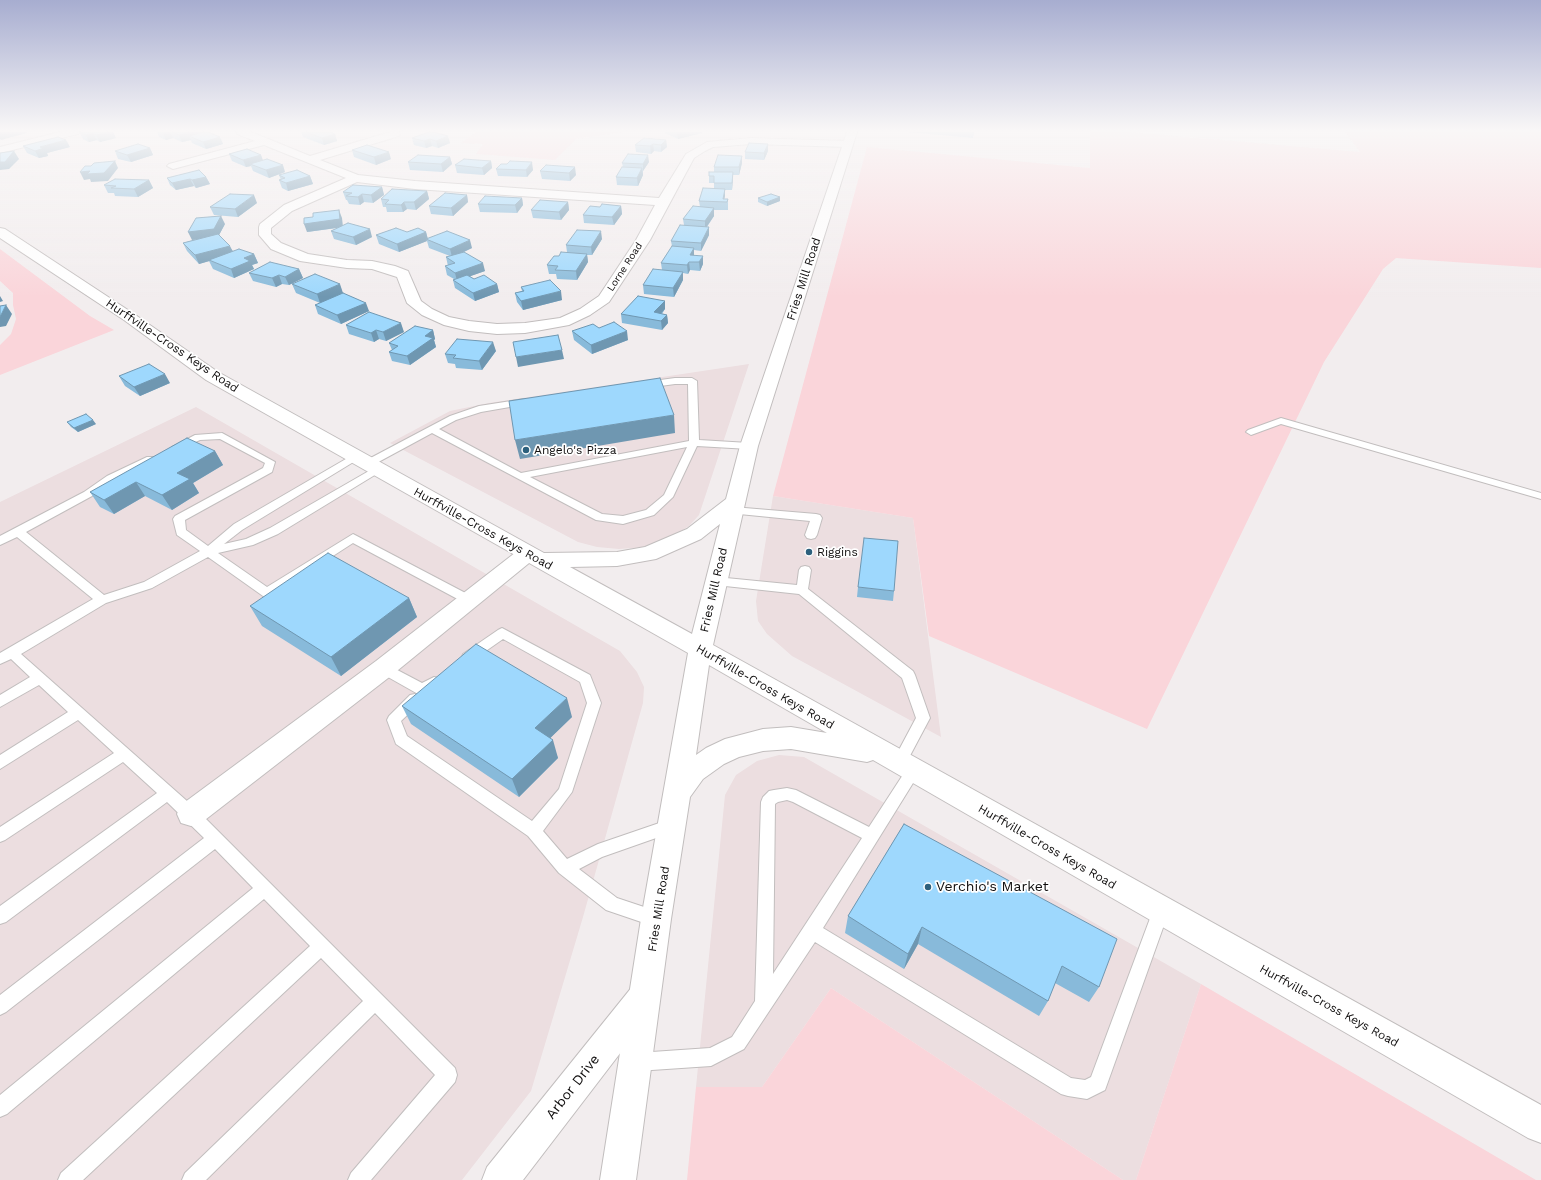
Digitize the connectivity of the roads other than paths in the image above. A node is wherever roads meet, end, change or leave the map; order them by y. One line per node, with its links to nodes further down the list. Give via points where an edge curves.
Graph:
1 (335, 187): 5 (main road, Lorne Road, via 288,208 265,227 265,235 276,246 306,258 390,269 402,274 414,304 426,312 444,320 469,326 497,329 564,322 604,299 643,240)
2 (446, 187): 5 (main road)
3 (672, 187): 5 (main road, Lorne Road)
4 (834, 187): 12 (main road, Fries Mill Road)
5 (663, 202)
6 (0, 232): 13 (main road, Hurffville-Cross Keys Road, via 129,317 212,376)
7 (636, 386): 11 (lane, via 692,381)
8 (534, 401): 9 (lane, via 479,409)
9 (431, 429): 13 (lane); 14 (lane)
10 (1251, 432): 15 (lane, via 1281,421)
11 (694, 443): 12 (lane); 14 (lane); 14 (lane, via 668,497 650,513 623,520 600,518)
12 (749, 446): 16 (main road, Fries Mill Road)
13 (367, 464): 20 (lane, via 238,527); 20 (lane, via 274,531 249,542); 21 (main road, Hurffville-Cross Keys Road)
14 (520, 476)
15 (1541, 496)
16 (734, 506): 18 (lane, via 816,518); 21 (main road, via 694,534 649,554 617,559); 23 (main road, Fries Mill Road)
17 (18, 532): 19 (lane); 20 (lane, via 88,494 110,478 198,437 222,436 270,462 268,470 179,519 181,532); 25 (lane)
18 (811, 535)
19 (0, 541)
20 (209, 551): 25 (lane, via 148,585); 26 (lane, via 267,593 353,538)
21 (532, 557): 26 (main road); 27 (main road, Hurffville-Cross Keys Road)
22 (806, 570): 24 (lane)
23 (716, 581): 24 (lane); 27 (main road, Fries Mill Road)
24 (802, 590): 38 (lane, via 908,675 923,718)
25 (102, 600): 28 (lane)
26 (469, 600): 30 (main road)
27 (700, 649): 38 (main road, Hurffville-Cross Keys Road); 39 (main road, Fries Mill Road)
28 (6, 656): 32 (lane)
29 (459, 664): 43 (lane, via 502,633 585,679 594,703 565,792)
30 (384, 668): 33 (lane); 41 (main road)
31 (447, 673): 33 (lane)
32 (40, 678): 34 (lane); 35 (lane)
33 (422, 690): 43 (lane, via 394,720 401,740)
34 (0, 702)
35 (78, 712): 36 (lane); 37 (lane)
36 (124, 754): 40 (lane); 44 (lane)
37 (0, 763)
38 (900, 763): 39 (main road, via 791,738 762,740 734,747 715,756 694,771); 45 (lane); 49 (main road, Hurffville-Cross Keys Road)
39 (677, 792): 42 (main road, Fries Mill Road)
40 (168, 794): 41 (lane); 50 (lane)
41 (190, 814): 46 (lane)
42 (672, 826): 47 (lane, via 598,851); 51 (main road, Fries Mill Road)
43 (533, 831): 47 (lane)
44 (0, 835)
45 (872, 836): 52 (lane); 56 (lane, via 796,796 774,796 768,802)
46 (215, 839): 48 (lane); 57 (lane)
47 (565, 868): 51 (lane, via 612,904)
48 (264, 889): 53 (lane); 59 (lane)
49 (1161, 911): 52 (lane, via 1098,1083 1087,1090 1068,1087); 60 (main road, Hurffville-Cross Keys Road)
50 (0, 916)
51 (656, 919): 54 (main road, Fries Mill Road)
52 (812, 931): 56 (lane)
53 (321, 947): 55 (lane); 61 (lane)
54 (646, 994): 58 (main road, Fries Mill Road); 64 (main road, Arbor Drive)
55 (375, 1001): 62 (lane); 63 (lane, via 448,1075)
56 (764, 1003): 58 (lane, via 738,1043 712,1057)
57 (0, 1006)
58 (635, 1062): 65 (main road, Fries Mill Road)
59 (0, 1107)
60 (1541, 1125)
61 (68, 1180)
62 (192, 1180)
63 (358, 1180)
64 (500, 1180)
65 (618, 1180)

